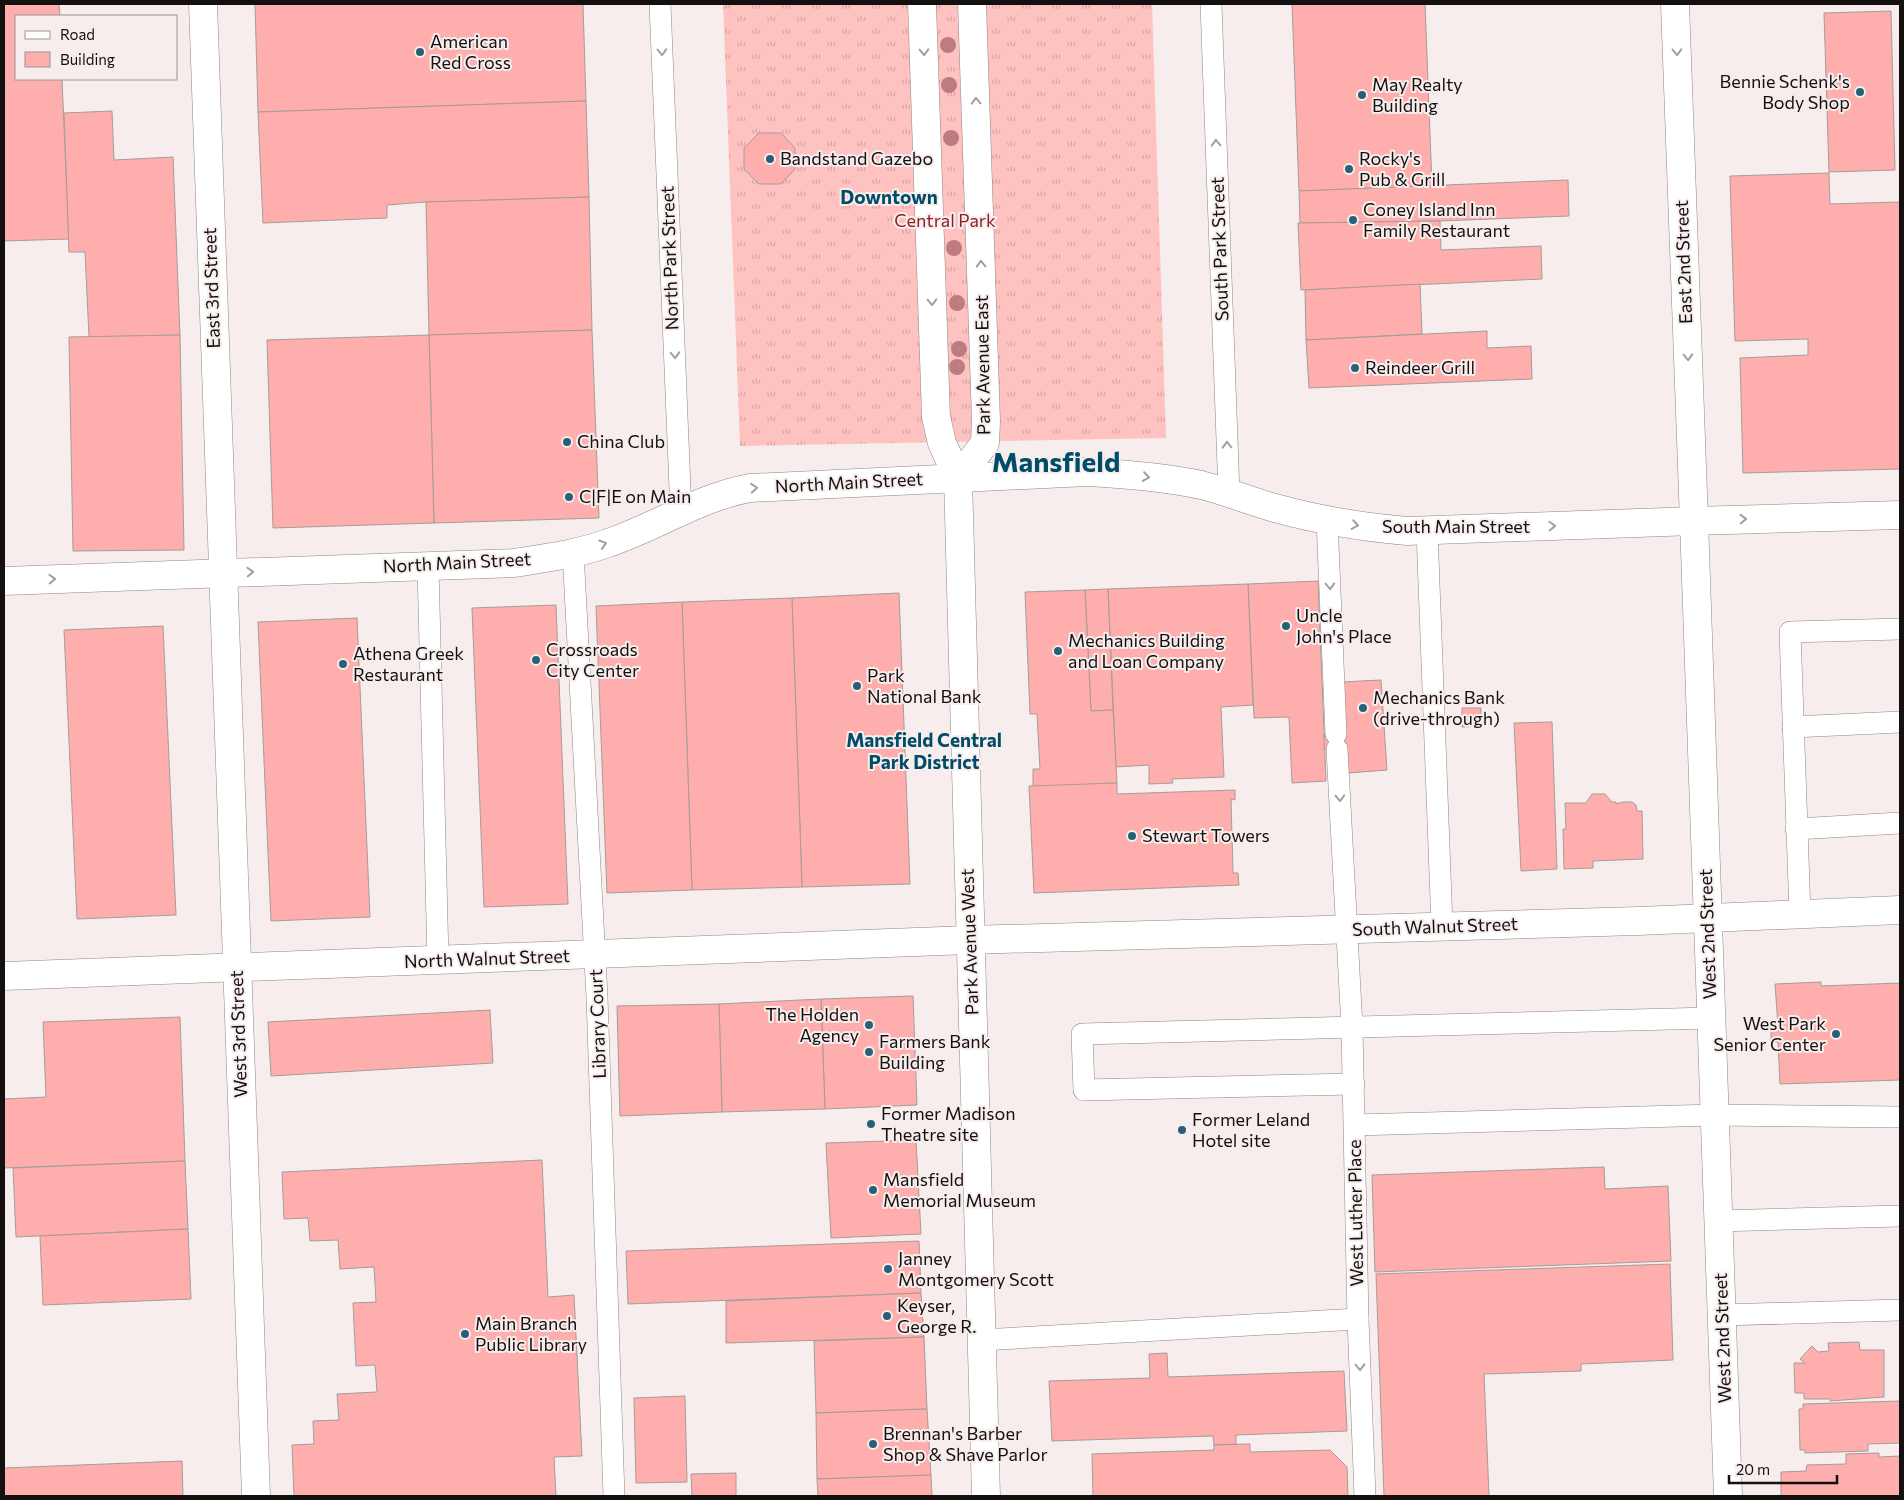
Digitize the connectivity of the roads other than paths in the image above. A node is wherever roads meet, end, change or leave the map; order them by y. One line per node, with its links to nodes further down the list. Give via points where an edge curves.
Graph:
1 (202, 4): 16 (main road, East 3rd Street)
2 (660, 4): 9 (lane, North Park Street, one-way to 9)
3 (922, 4): 7 (main road, one-way to 7, via 936,416 942,443)
4 (972, 4): 7 (main road, Park Avenue East, one-way to 4, via 985,443 986,421)
5 (1211, 4): 8 (lane, South Park Street, one-way to 5)
6 (1675, 4): 12 (main road, East 2nd Street, one-way to 12)
7 (958, 478): 8 (main road, South Main Street, one-way to 8, via 1102,473 1184,482); 9 (main road, North Main Street, one-way to 7, via 729,492 750,488); 28 (main road, Park Avenue West)
8 (1228, 494): 11 (main road, South Main Street)
9 (681, 513): 14 (main road, North Main Street, one-way to 9, via 607,544)
10 (1900, 515): 12 (main road, South Main Street, one-way to 10)
11 (1327, 520): 13 (main road, South Main Street, one-way to 13); 27 (lane, West Luther Place, one-way to 27)
12 (1694, 521): 13 (main road, South Main Street, one-way to 12); 25 (main road, West 2nd Street)
13 (1426, 531): 26 (lane)
14 (574, 552): 15 (main road, North Main Street, via 514,563); 29 (lane, Library Court)
15 (428, 566): 16 (main road, North Main Street, one-way to 15); 30 (lane)
16 (222, 573): 17 (main road, North Main Street, one-way to 16); 31 (main road, West 3rd Street)
17 (4, 581)
18 (1900, 628): 20 (lane, via 1790,632)
19 (1900, 722): 20 (lane)
20 (1793, 726): 22 (lane)
21 (1900, 823): 22 (lane)
22 (1796, 829): 24 (lane)
23 (1900, 910): 24 (main road, South Walnut Street)
24 (1800, 914): 25 (main road, South Walnut Street)
25 (1707, 918): 26 (main road, South Walnut Street); 33 (main road, West 2nd Street)
26 (1442, 926): 27 (main road, South Walnut Street)
27 (1348, 930): 28 (main road, South Walnut Street); 34 (lane, West Luther Place)
28 (969, 940): 29 (main road, North Walnut Street); 44 (main road, Park Avenue West)
29 (595, 955): 30 (main road, North Walnut Street); 46 (lane, Library Court)
30 (438, 960): 31 (main road, North Walnut Street)
31 (236, 967): 32 (main road, North Walnut Street); 45 (main road, West 3rd Street)
32 (4, 976)
33 (1711, 1018): 34 (lane); 36 (main road, West 2nd Street)
34 (1352, 1028): 35 (lane, West Luther Place); 35 (lane, via 1082,1034 1084,1090)
35 (1354, 1084): 38 (lane, West Luther Place)
36 (1715, 1115): 37 (lane); 38 (lane); 40 (main road, West 2nd Street)
37 (1900, 1118)
38 (1355, 1125): 43 (lane, West Luther Place)
39 (1900, 1216): 40 (lane)
40 (1718, 1221): 42 (main road, West 2nd Street)
41 (1900, 1310): 42 (lane)
42 (1722, 1315): 49 (main road, West 2nd Street)
43 (1358, 1319): 44 (lane); 48 (lane, West Luther Place, one-way to 48)
44 (982, 1340): 47 (main road, Park Avenue West)
45 (256, 1496)
46 (614, 1496)
47 (986, 1496)
48 (1365, 1496)
49 (1728, 1496)

